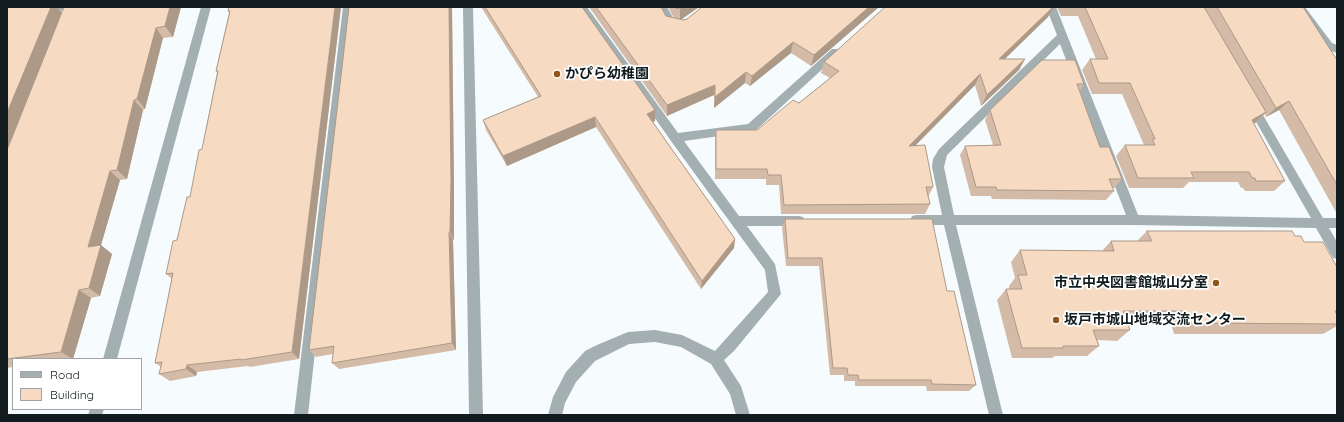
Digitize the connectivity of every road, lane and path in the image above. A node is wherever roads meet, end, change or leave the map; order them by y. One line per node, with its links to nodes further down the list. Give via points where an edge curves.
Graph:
1 (206, 7): 25 (street)
2 (348, 7): 27 (street)
3 (468, 7): 28 (street)
4 (582, 7): 16 (street)
5 (662, 7): 10 (street, via 671,24 682,26)
6 (1051, 7): 11 (street)
7 (1300, 7): 13 (street)
8 (68, 9): 9 (street)
9 (30, 11)
10 (687, 22)
11 (1062, 35): 18 (street, via 943,152 938,167); 19 (street)
12 (846, 44): 16 (street, via 751,128)
13 (1333, 48): 14 (street)
14 (1337, 60)
15 (1246, 95): 22 (street)
16 (675, 138): 20 (street)
17 (902, 220): 18 (street)
18 (949, 220): 19 (street); 31 (street)
19 (1134, 220): 22 (street)
20 (736, 221): 21 (street); 26 (street, via 771,268 775,294)
21 (807, 221)
22 (1320, 223): 23 (street); 24 (street)
23 (1337, 223)
24 (1337, 254)
25 (110, 358)
26 (716, 359): 29 (street, via 669,337 642,336 615,343 590,356 571,377 558,402); 30 (street, via 736,390)
27 (301, 415)
28 (476, 415)
29 (555, 415)
30 (743, 415)
31 (996, 415)

